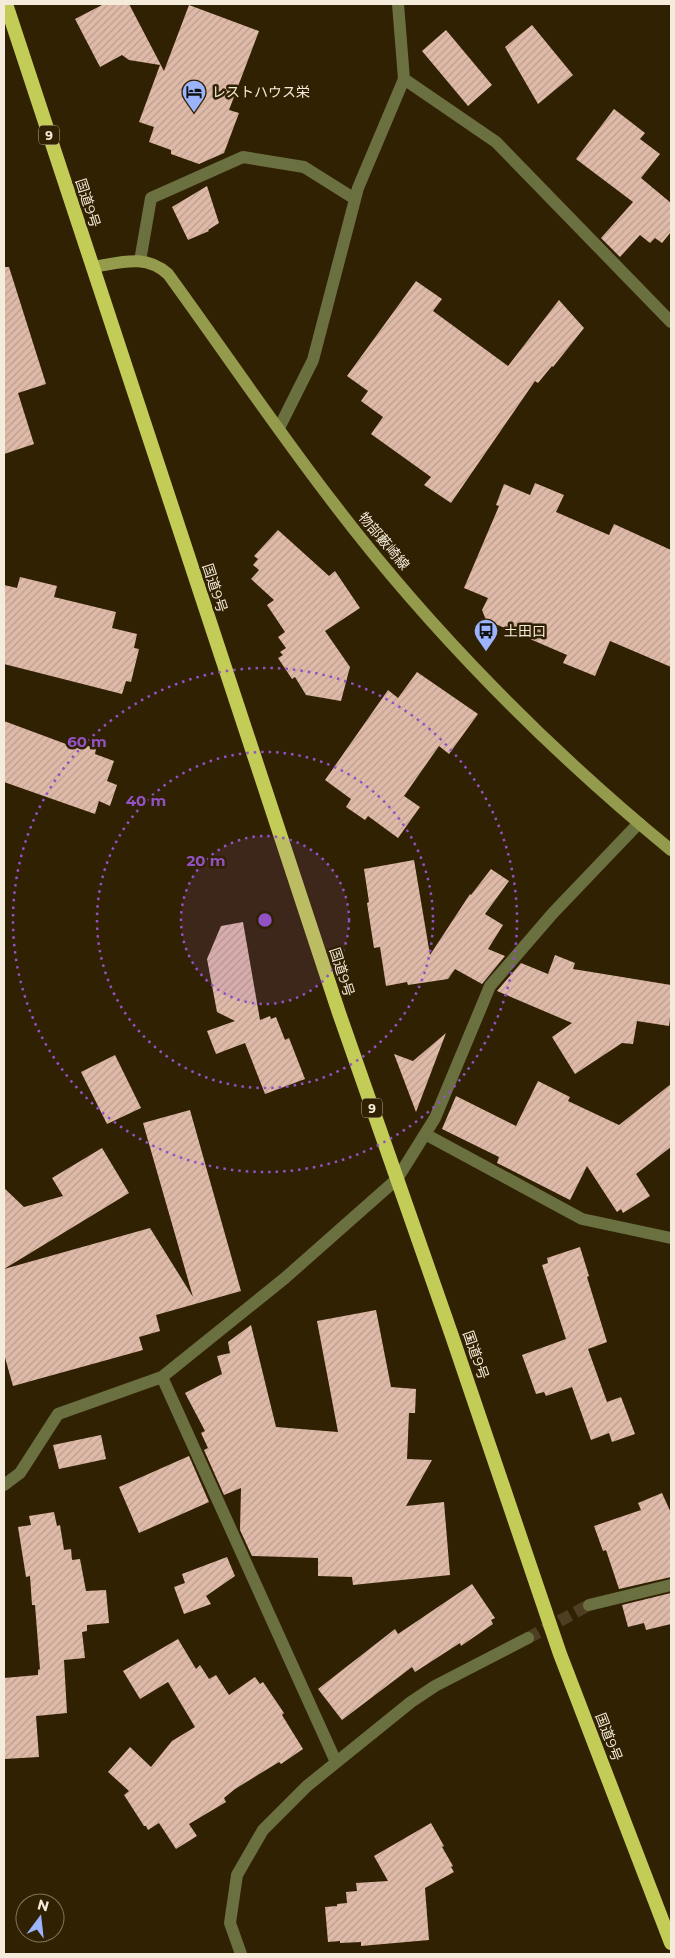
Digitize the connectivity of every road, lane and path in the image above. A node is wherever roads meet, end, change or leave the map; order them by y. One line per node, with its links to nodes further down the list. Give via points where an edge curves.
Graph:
1 (6, 4): 6 (highway, 国道9号 / 9)
2 (398, 4): 3 (street)
3 (404, 79): 4 (street); 7 (street, via 496,142)
4 (356, 199): 5 (street, via 304,167 243,157 151,198); 8 (street, via 313,360)
5 (140, 260): 6 (main road); 8 (main road, 物部藪崎線, via 156,264 168,274)
6 (92, 267): 12 (highway, 国道9号 / 9, via 332,994)
7 (671, 322)
8 (279, 428): 9 (main road, 物部藪崎線, via 336,506 476,669 555,748)
9 (639, 823): 10 (main road, 物部藪崎線); 11 (street, via 553,913 490,986 435,1118)
10 (671, 850)
11 (425, 1134): 12 (street); 13 (street, via 582,1219)
12 (397, 1179): 14 (street, via 284,1278); 20 (highway, 国道9号 / 9, via 560,1654)
13 (671, 1238)
14 (162, 1377): 15 (street, via 58,1414 20,1473); 19 (street)
15 (4, 1485)
16 (671, 1585): 17 (street)
17 (589, 1605)
18 (528, 1638): 19 (street, via 435,1686)
19 (336, 1762): 21 (street, via 263,1830 237,1875 230,1922)
20 (671, 1943)
21 (242, 1954)

